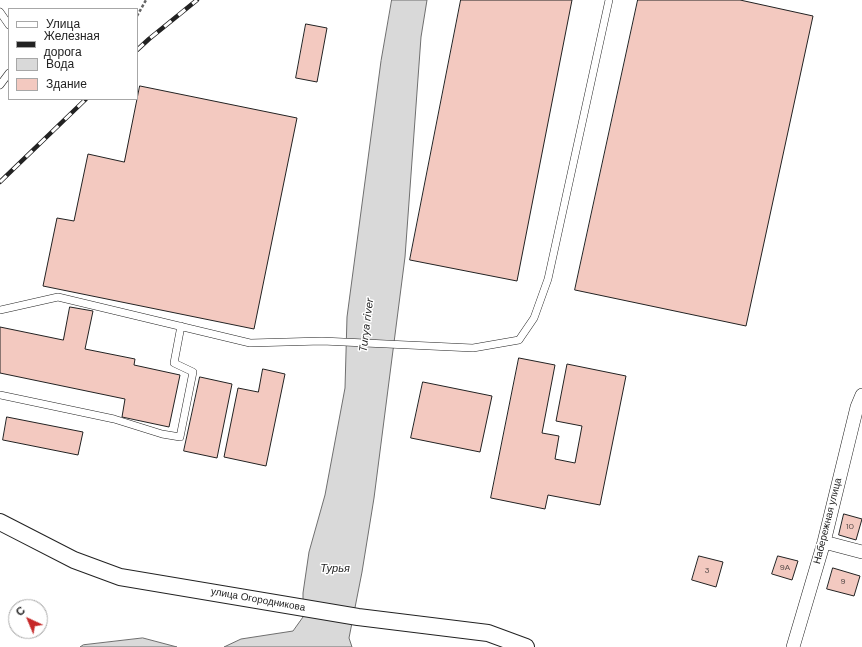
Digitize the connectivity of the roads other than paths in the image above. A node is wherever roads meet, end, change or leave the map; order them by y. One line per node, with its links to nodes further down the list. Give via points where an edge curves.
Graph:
1 (609, 0): 7 (lane, via 548,279 534,318 519,340 473,348 322,341 250,343)
2 (0, 12): 3 (lane)
3 (8, 24)
4 (8, 74): 5 (lane)
5 (0, 85)
6 (0, 310): 7 (lane, via 58,297)
7 (181, 326): 8 (lane, via 174,363 193,372 180,437 114,419)
8 (0, 395)
9 (862, 395): 11 (street, Набережная улица, via 857,406)
10 (0, 522): 13 (street, улица Огородникова, via 74,560 120,577 358,617 488,633)
11 (824, 542): 12 (street); 14 (street, Набережная улица)
12 (862, 552)
13 (526, 647)
14 (793, 647)

